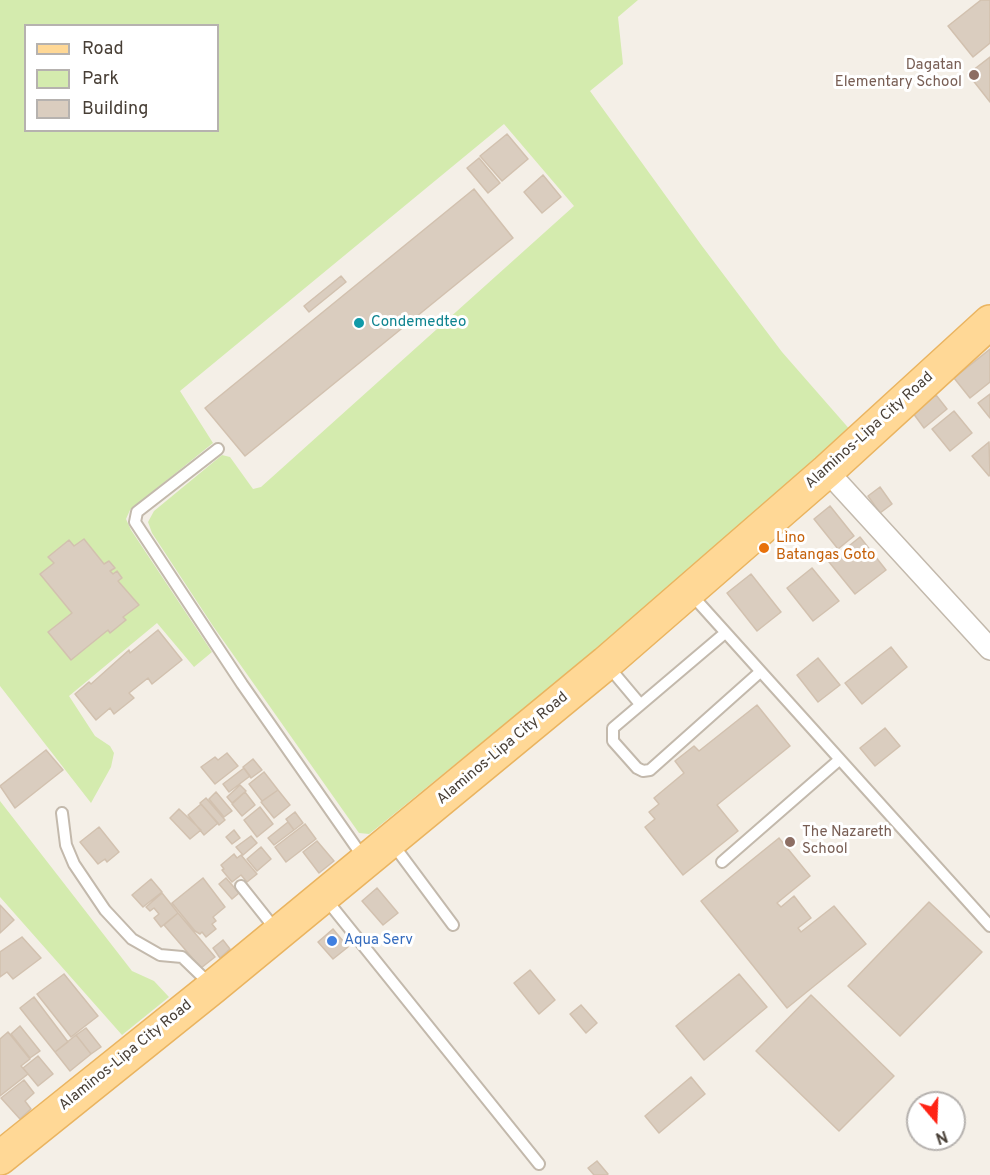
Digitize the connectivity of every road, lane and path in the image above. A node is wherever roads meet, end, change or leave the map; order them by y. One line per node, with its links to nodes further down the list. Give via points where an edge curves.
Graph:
1 (990, 322): 3 (main road, Alaminos-Lipa City Road)
2 (218, 449): 12 (lane, via 137,512 135,522 242,684)
3 (827, 471): 4 (main road, Alaminos-Lipa City Road); 6 (street)
4 (687, 591): 5 (lane); 7 (main road, Alaminos-Lipa City Road)
5 (725, 633): 8 (lane); 9 (lane)
6 (990, 649)
7 (606, 663): 9 (lane); 12 (main road, Alaminos-Lipa City Road)
8 (760, 672): 9 (lane, via 650,770 643,771 613,741 611,734); 10 (lane)
9 (640, 704)
10 (840, 760): 13 (lane); 17 (lane)
11 (62, 813): 19 (lane, via 66,845 74,864 105,910 132,939 160,955 182,957)
12 (378, 851): 15 (main road, Alaminos-Lipa City Road); 16 (lane)
13 (722, 862)
14 (241, 886): 18 (lane)
15 (323, 895): 18 (main road, Alaminos-Lipa City Road); 21 (lane)
16 (453, 925)
17 (990, 926)
18 (278, 933): 19 (main road, Alaminos-Lipa City Road)
19 (213, 987): 20 (main road, Alaminos-Lipa City Road)
20 (0, 1158)
21 (539, 1164)

